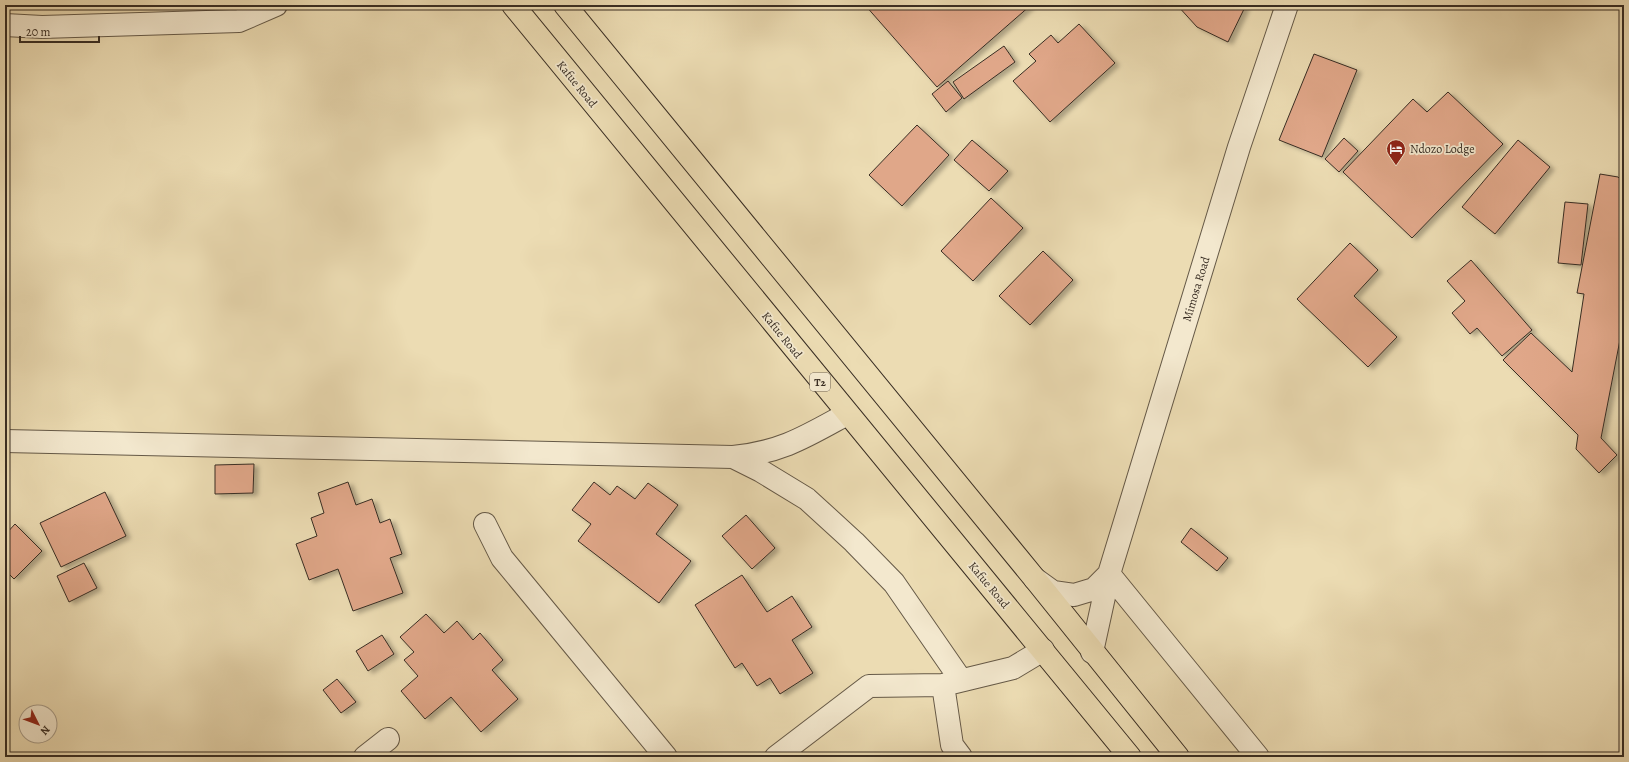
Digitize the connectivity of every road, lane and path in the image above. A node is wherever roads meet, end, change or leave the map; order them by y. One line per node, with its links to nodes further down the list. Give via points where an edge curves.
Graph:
1 (276, 5): 5 (street, via 239,21)
2 (513, 5): 6 (highway, Kafue Road / T2)
3 (565, 5): 13 (highway)
4 (1286, 5): 12 (street, Mimosa Road, via 1237,155)
5 (5, 25)
6 (847, 414): 10 (street, via 780,448 755,455); 14 (highway, Kafue Road / T2)
7 (5, 441): 8 (street)
8 (30, 442): 9 (street); 10 (street)
9 (5, 452)
10 (733, 457): 16 (street, via 807,499 894,583)
11 (485, 524): 19 (street, via 502,558)
12 (1110, 574): 13 (street, via 1094,589 1074,595 1053,592); 15 (street, Mimosa Road); 24 (street)
13 (1035, 579): 15 (highway)
14 (1043, 650): 16 (street, via 1012,668); 22 (highway, Kafue Road / T2)
15 (1092, 652): 23 (highway)
16 (952, 682): 20 (street, via 869,686); 21 (street, via 952,745)
17 (388, 739): 18 (street)
18 (365, 757)
19 (666, 757)
20 (776, 757)
21 (960, 757)
22 (1130, 757)
23 (1178, 757)
24 (1258, 757)

